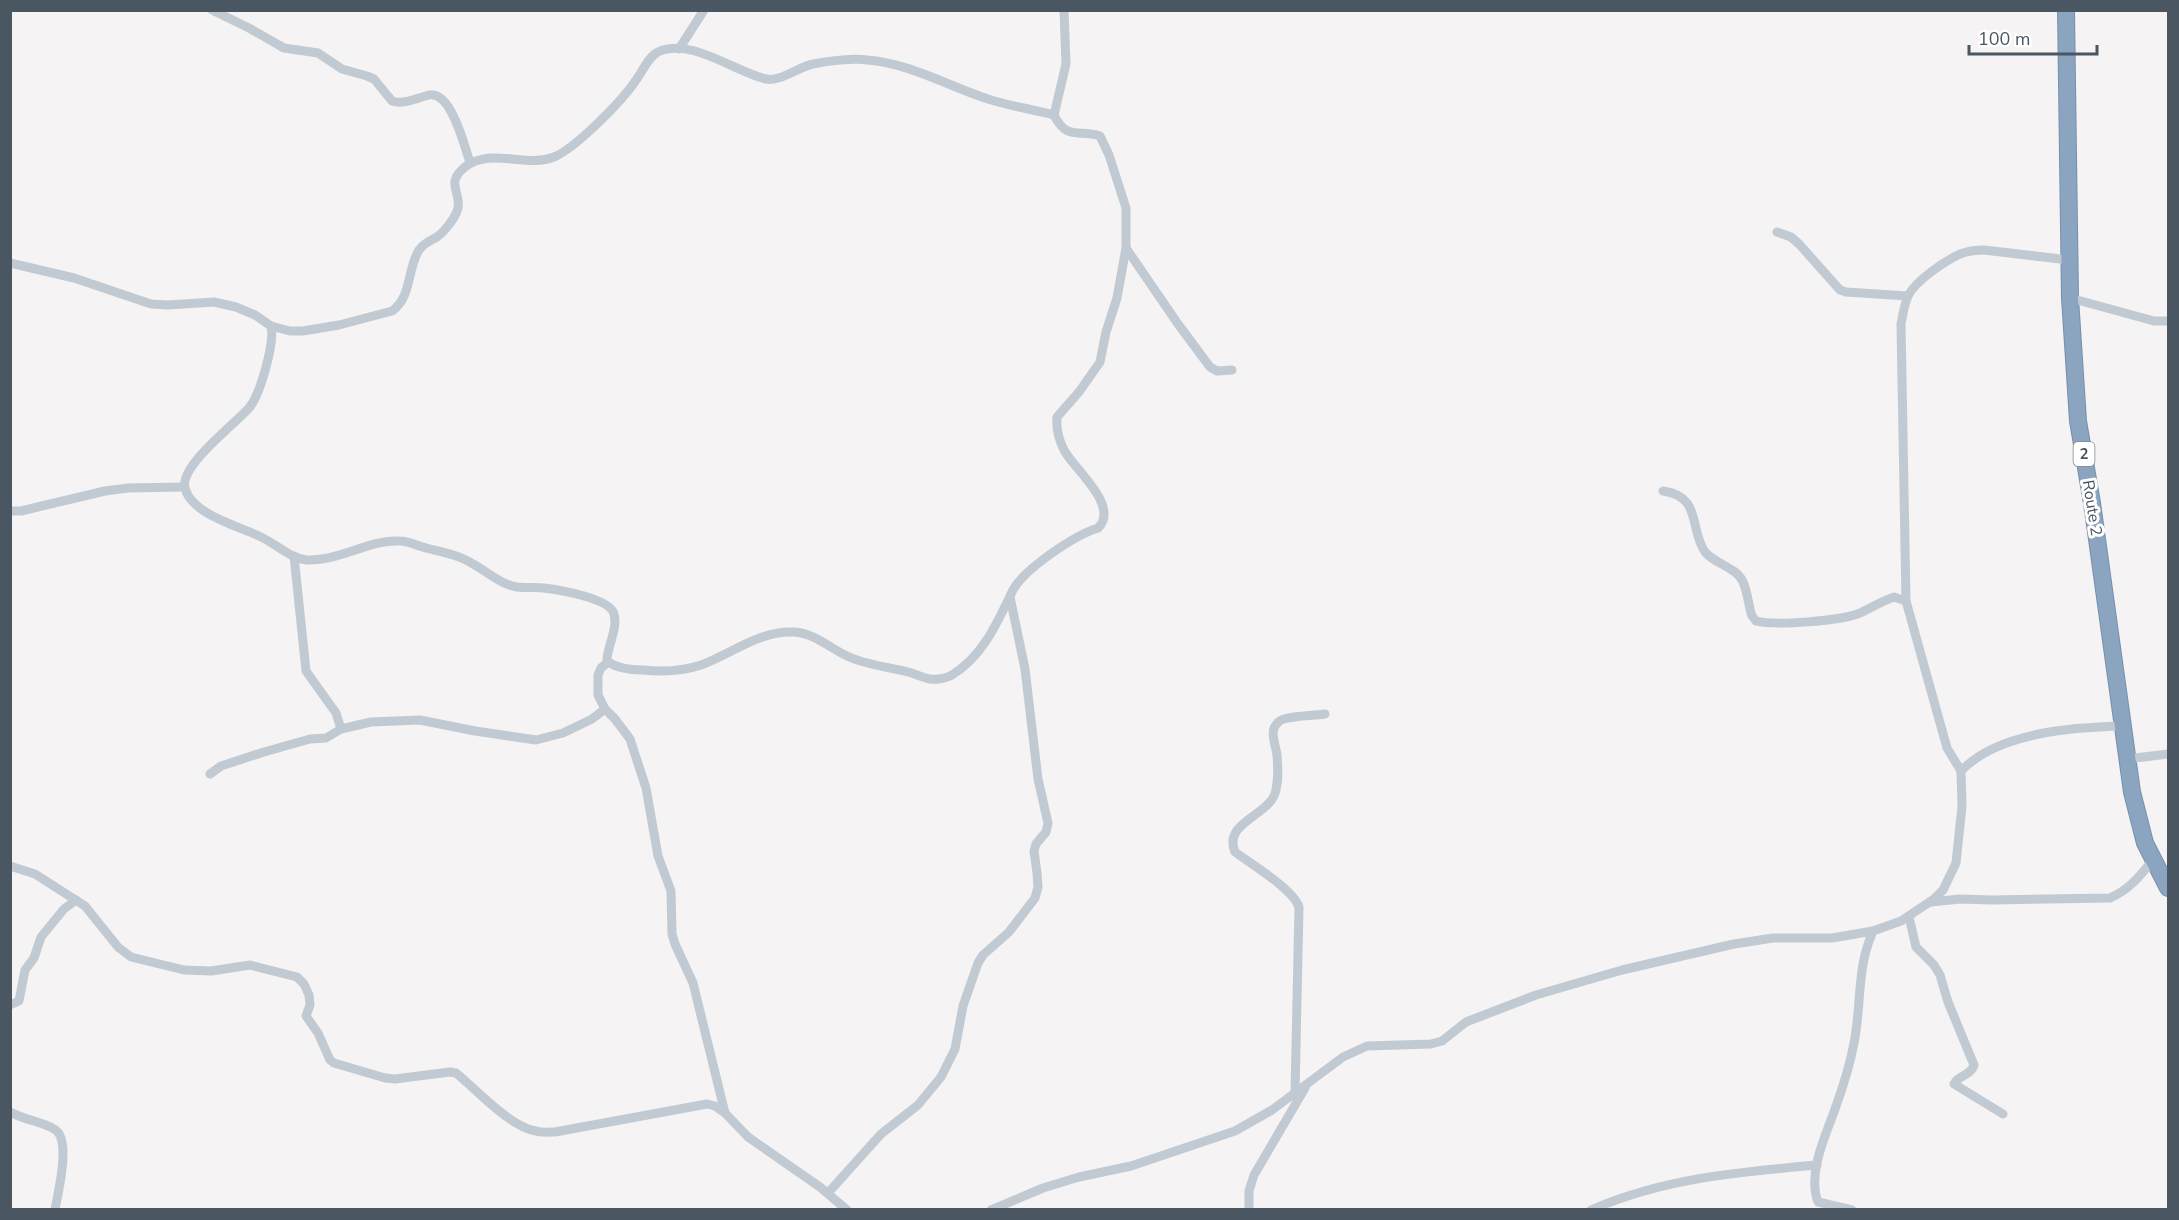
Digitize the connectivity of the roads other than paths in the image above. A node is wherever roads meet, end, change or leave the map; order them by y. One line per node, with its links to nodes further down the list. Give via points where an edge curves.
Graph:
1 (212, 10): 7 (street, via 284,48 318,54 342,69 374,79 392,101 401,103 432,94 441,98 452,114)
2 (704, 10): 5 (street)
3 (1064, 10): 6 (street, via 1066,64)
4 (2066, 10): 10 (highway, Route 2 / 2)
5 (679, 49): 6 (street, via 769,79 814,64 877,61 990,100); 7 (street, via 655,53 608,113 554,157)
6 (1054, 115): 9 (street, via 1063,129 1072,134 1100,136 1105,144 1126,208)
7 (470, 163): 15 (street, via 455,181 457,211 444,231 420,248 399,306 339,325 303,331)
8 (1777, 232): 12 (street, via 1799,243 1840,290)
9 (1126, 248): 16 (street, via 1210,367 1217,371); 21 (street, via 1100,362 1057,417 1063,449 1099,499 1102,524 1069,541 1028,572)
10 (2069, 260): 12 (street, via 1971,250 1940,266); 13 (highway, Route 2 / 2)
11 (10, 263): 15 (street, via 74,278 151,304 214,302 236,307)
12 (1908, 296): 22 (street, via 1901,324)
13 (2070, 298): 14 (street, via 2154,321); 26 (highway, Route 2 / 2, via 2078,421)
14 (2169, 321)
15 (271, 326): 17 (street, via 272,340 254,399 213,441 187,474)
16 (1232, 370)
17 (184, 487): 19 (street, via 105,491); 20 (street, via 206,512)
18 (1664, 491): 22 (street, via 1685,500 1703,549 1742,580 1756,621 1833,618 1858,614 1894,597)
19 (10, 511)
20 (294, 556): 23 (street, via 321,559 402,541 462,558 500,582 588,597 610,607 614,614); 27 (street, via 306,671 336,713)
21 (1010, 597): 23 (street, via 991,635 967,663 945,678 931,679 862,661 796,632 763,638 690,668 638,670); 46 (street, via 1048,823 1034,851 1038,873 1035,898 1010,932 978,963 963,1006 955,1049 941,1077 918,1106 881,1134)
22 (1906, 602): 30 (street, via 1947,748)
23 (608, 662): 24 (street, via 601,668 597,685)
24 (605, 709): 27 (street, via 563,733 536,740 420,720 371,722); 43 (street, via 630,739 646,788 658,856 670,891 672,934 693,983)
25 (1325, 714): 41 (street, via 1284,719 1275,725 1274,797 1242,825 1233,842 1235,852 1293,896 1299,907)
26 (2124, 726): 29 (highway, Route 2 / 2); 30 (street, via 2078,727 2033,735 1999,747)
27 (341, 729): 31 (street, via 326,738 295,742 221,766)
28 (2169, 754): 29 (street)
29 (2127, 759): 32 (highway, Route 2 / 2, via 2145,843)
30 (1961, 771): 36 (street, via 1958,855 1943,890)
31 (210, 774)
32 (2153, 860): 34 (highway, Route 2 / 2); 36 (street, via 2131,886 2110,898)
33 (10, 866): 35 (street, via 35,874)
34 (2169, 888)
35 (76, 900): 39 (street, via 41,937 25,970 19,1001); 43 (street, via 131,957 184,970 212,971 250,965 297,977 309,996 306,1016 334,1064 395,1079 456,1073 524,1128 555,1132 707,1104)
36 (1930, 902): 37 (street)
37 (1909, 917): 38 (street); 44 (street, via 1916,947 1940,975 1974,1065 1954,1084)
38 (1874, 931): 40 (street, via 1832,938 1750,940 1622,970 1536,995 1466,1022 1442,1041 1367,1046 1343,1057); 45 (street, via 1863,956 1848,1072)
39 (10, 1005)
40 (1308, 1084): 41 (street); 50 (street, via 1254,1175)
41 (1295, 1093): 49 (street, via 1235,1131 1131,1166 1043,1188)
42 (10, 1112): 47 (street, via 57,1130 63,1140)
43 (725, 1113): 46 (street, via 748,1137)
44 (2003, 1114)
45 (1817, 1165): 51 (street, via 1712,1175 1648,1189); 52 (street, via 1818,1202)
46 (828, 1193): 48 (street)
47 (55, 1209)
48 (847, 1209)
49 (991, 1209)
50 (1249, 1209)
51 (1591, 1209)
52 (1852, 1209)

